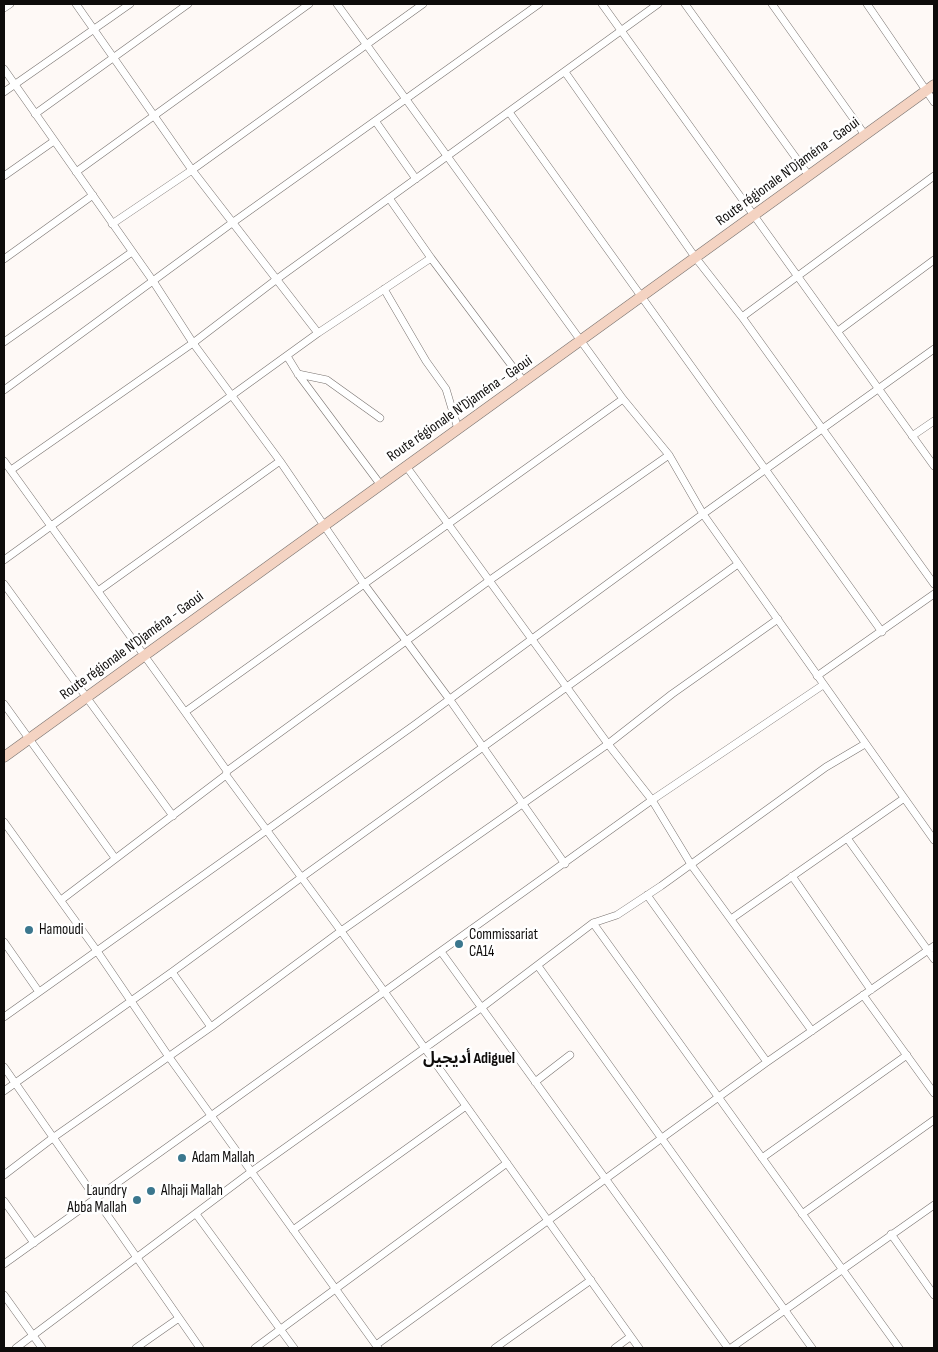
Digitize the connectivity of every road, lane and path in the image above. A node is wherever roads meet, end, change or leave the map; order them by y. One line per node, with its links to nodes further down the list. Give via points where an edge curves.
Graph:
1 (10, 4): 14 (street)
2 (76, 4): 15 (street)
3 (130, 4): 15 (street)
4 (188, 4): 18 (street)
5 (309, 4): 28 (street)
6 (337, 4): 17 (street)
7 (423, 4): 17 (street)
8 (540, 4): 24 (street)
9 (602, 4): 16 (street)
10 (658, 4): 16 (street)
11 (685, 4): 36 (street)
12 (772, 4): 30 (street)
13 (867, 4): 22 (street)
14 (4, 8)
15 (94, 30): 18 (street); 21 (street)
16 (622, 31): 20 (street); 41 (street)
17 (367, 44): 24 (street); 33 (street)
18 (113, 58): 27 (street); 28 (street)
19 (4, 69): 21 (street)
20 (565, 72): 26 (street); 45 (street)
21 (15, 84): 23 (street); 27 (street)
22 (930, 88): 25 (street); 30 (street, Route régionale N'Djaména - Gaoui)
23 (4, 92)
24 (407, 100): 29 (street); 32 (street)
25 (934, 102)
26 (509, 112): 32 (street); 53 (street)
27 (36, 114): 31 (street)
28 (154, 116): 33 (street); 34 (street)
29 (376, 122): 38 (street); 42 (street)
30 (865, 135): 36 (street, Route régionale N'Djaména - Gaoui)
31 (54, 141): 34 (street); 35 (street)
32 (447, 157): 38 (street); 57 (street)
33 (192, 170): 42 (street); 43 (street)
34 (76, 172): 39 (street)
35 (4, 176)
36 (809, 176): 41 (street, Route régionale N'Djaména - Gaoui)
37 (934, 176): 49 (street)
38 (416, 179): 40 (street)
39 (93, 195): 43 (street); 47 (street)
40 (389, 198): 46 (street); 50 (street)
41 (755, 215): 45 (street, Route régionale N'Djaména - Gaoui); 49 (street)
42 (232, 223): 50 (street); 51 (street)
43 (112, 224): 44 (street)
44 (132, 252): 51 (street); 58 (street)
45 (695, 257): 53 (street, Route régionale N'Djaména - Gaoui); 54 (street)
46 (431, 258): 52 (street); 63 (street)
47 (4, 259)
48 (934, 260): 55 (street)
49 (798, 275): 54 (street); 55 (street)
50 (277, 279): 56 (street); 59 (street)
51 (153, 281): 59 (street); 65 (street)
52 (384, 289): 56 (street); 70 (street, via 446,389)
53 (642, 296): 57 (street, Route régionale N'Djaména - Gaoui); 79 (street)
54 (742, 316): 71 (street)
55 (838, 332): 64 (street)
56 (318, 333): 61 (street)
57 (582, 340): 63 (street, Route régionale N'Djaména - Gaoui); 67 (street)
58 (4, 342)
59 (194, 343): 66 (street); 78 (street)
60 (934, 350): 64 (street)
61 (287, 356): 62 (street); 66 (street)
62 (298, 374): 68 (street, via 326,380); 80 (street)
63 (524, 382): 70 (street, Route régionale N'Djaména - Gaoui)
64 (879, 388): 71 (street); 72 (street)
65 (4, 390)
66 (232, 394): 75 (street); 84 (street)
67 (624, 399): 73 (street); 82 (street)
68 (380, 418)
69 (934, 420): 72 (street)
70 (458, 429): 76 (street, Route régionale N'Djaména - Gaoui)
71 (822, 429): 79 (street); 90 (street)
72 (912, 436): 77 (street)
73 (669, 455): 81 (street); 87 (street)
74 (4, 461): 78 (street)
75 (280, 461): 83 (street); 91 (street)
76 (406, 466): 80 (street, Route régionale N'Djaména - Gaoui); 82 (street)
77 (934, 466)
78 (11, 470): 84 (street)
79 (767, 470): 81 (street); 94 (street)
80 (380, 484): 83 (street, Route régionale N'Djaména - Gaoui)
81 (703, 514): 86 (street); 95 (street)
82 (447, 524): 87 (street); 89 (street)
83 (325, 525): 89 (street); 97 (street, Route régionale N'Djaména - Gaoui)
84 (50, 526): 85 (street); 91 (street)
85 (4, 560)
86 (738, 564): 93 (street); 100 (street)
87 (490, 580): 95 (street); 96 (street)
88 (4, 584): 101 (street)
89 (364, 584): 96 (street); 104 (street)
90 (934, 584)
91 (98, 591): 97 (street)
92 (934, 594): 94 (street)
93 (778, 619): 98 (street); 106 (street)
94 (882, 632): 98 (street)
95 (532, 640): 100 (street); 102 (street)
96 (406, 641): 102 (street); 110 (street)
97 (145, 656): 101 (street, Route régionale N'Djaména - Gaoui); 104 (street)
98 (817, 676): 99 (street)
99 (823, 685): 107 (street); 112 (street)
100 (566, 686): 106 (street); 108 (street)
101 (85, 698): 105 (street, Route régionale N'Djaména - Gaoui); 114 (street)
102 (450, 700): 108 (street); 116 (street)
103 (4, 704): 105 (street)
104 (186, 712): 110 (street)
105 (29, 738): 109 (street, Route régionale N'Djaména - Gaoui); 119 (street)
106 (608, 744): 112 (street); 113 (street)
107 (865, 744): 111 (street); 121 (street, via 826,767)
108 (483, 747): 113 (street); 123 (street)
109 (4, 756)
110 (226, 773): 114 (street); 116 (street)
111 (903, 799): 117 (street); 118 (street)
112 (652, 800): 120 (street); 121 (street)
113 (524, 803): 120 (street); 128 (street)
114 (173, 816): 119 (street)
115 (4, 822): 125 (street)
116 (267, 829): 123 (street); 131 (street)
117 (846, 838): 122 (street); 130 (street)
118 (934, 840)
119 (115, 858): 125 (street)
120 (565, 864): 132 (street)
121 (692, 866): 124 (street); 126 (street)
122 (792, 876): 126 (street); 136 (street)
123 (302, 877): 128 (street); 135 (street)
124 (647, 895): 127 (street, via 617,915); 149 (street)
125 (60, 900): 131 (street)
126 (732, 919): 144 (street)
127 (594, 922): 134 (street); 155 (street)
128 (341, 931): 138 (street); 143 (street)
129 (4, 942): 137 (street)
130 (931, 948): 133 (street); 136 (street)
131 (97, 951): 137 (street); 140 (street)
132 (442, 953): 138 (street); 141 (street)
133 (934, 959)
134 (538, 966): 141 (street); 160 (street)
135 (172, 972): 140 (street); 143 (street)
136 (871, 990): 139 (street)
137 (39, 992): 142 (street)
138 (384, 992): 145 (street); 157 (street)
139 (863, 995): 144 (street); 147 (street)
140 (131, 1000): 148 (street); 152 (street)
141 (481, 1008): 145 (street); 151 (street)
142 (4, 1018)
143 (210, 1027): 148 (street)
144 (812, 1031): 149 (street)
145 (424, 1047): 156 (street); 163 (street)
146 (570, 1055): 151 (street)
147 (907, 1055): 154 (street); 161 (street)
148 (169, 1057): 157 (street); 159 (street)
149 (768, 1062): 155 (street)
150 (4, 1067): 152 (street)
151 (535, 1082): 165 (street)
152 (16, 1083): 153 (street); 159 (street)
153 (4, 1092)
154 (934, 1093)
155 (718, 1098): 160 (street); 161 (street)
156 (466, 1106): 162 (street); 172 (street)
157 (213, 1117): 163 (street); 166 (street)
158 (934, 1120): 170 (street)
159 (54, 1137): 164 (street); 166 (street)
160 (662, 1140): 165 (street); 182 (street)
161 (762, 1158): 170 (street)
162 (507, 1164): 171 (street); 179 (street)
163 (251, 1172): 169 (street); 172 (street)
164 (4, 1176)
165 (607, 1179): 171 (street); 197 (street)
166 (96, 1199): 174 (street); 175 (street)
167 (4, 1201): 174 (street)
168 (934, 1205): 173 (street)
169 (196, 1214): 175 (street); 184 (street)
170 (802, 1214): 177 (street)
171 (548, 1220): 178 (street); 187 (street)
172 (293, 1230): 179 (street)
173 (891, 1234): 177 (street); 181 (street)
174 (34, 1243): 176 (street)
175 (137, 1259): 183 (street); 185 (street)
176 (4, 1264)
177 (842, 1270): 182 (street); 199 (street)
178 (591, 1280): 186 (street); 194 (street)
179 (335, 1288): 184 (street); 187 (street)
180 (4, 1295): 185 (street)
181 (934, 1295)
182 (786, 1310): 197 (street); 198 (street)
183 (179, 1318): 190 (street); 191 (street)
184 (281, 1331): 192 (street); 193 (street)
185 (33, 1336): 188 (street); 189 (street)
186 (630, 1337): 195 (street); 196 (street)
187 (377, 1346)
188 (16, 1348)
189 (42, 1348)
190 (136, 1348)
191 (200, 1348)
192 (255, 1348)
193 (294, 1348)
194 (495, 1348)
195 (615, 1348)
196 (639, 1348)
197 (729, 1348)
198 (812, 1348)
199 (899, 1348)

